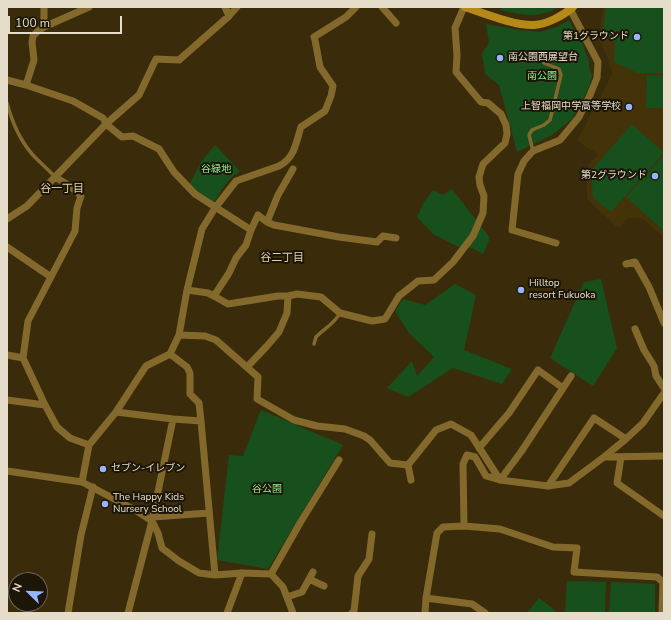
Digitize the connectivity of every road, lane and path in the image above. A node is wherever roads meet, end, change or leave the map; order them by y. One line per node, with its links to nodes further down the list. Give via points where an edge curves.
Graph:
1 (44, 7): 11 (street)
2 (89, 7): 11 (street)
3 (225, 7): 9 (street)
4 (237, 7): 9 (street)
5 (356, 7): 20 (street, via 346,17 314,37 320,67 333,86 325,111 301,127 294,150 285,163 236,181)
6 (382, 7): 10 (street)
7 (465, 7): 8 (street, via 520,24 534,25 556,19); 32 (street, via 455,28 456,72 482,102 488,103 501,114 507,134 505,143 483,164 479,177 484,196 482,213 473,236 453,262 434,280 418,281 399,296 385,319 372,321)
8 (572, 8): 17 (street, via 598,62 597,78 579,117 560,140)
9 (229, 16): 16 (street, via 179,60 156,59 139,95)
10 (396, 23)
11 (44, 28): 14 (street, via 33,36 34,60)
12 (544, 63): 17 (lane, via 559,69 561,76 550,120 532,130 529,135)
13 (7, 80): 14 (street)
14 (26, 85): 16 (street, via 73,101 103,118)
15 (7, 103): 19 (lane, via 21,137 32,154)
16 (106, 124): 19 (street); 20 (street, via 122,137 133,136 159,149 178,177 195,194)
17 (534, 151): 25 (street, via 524,161 518,174 512,230)
18 (293, 169): 22 (street, via 278,195)
19 (55, 177): 21 (street, via 27,206); 28 (street, via 81,196 75,231)
20 (215, 208): 23 (street); 29 (street, via 202,229)
21 (7, 219)
22 (267, 222): 23 (street, via 258,215); 24 (street, via 377,242 383,236)
23 (251, 230): 30 (street, via 246,245)
24 (396, 238)
25 (556, 244)
26 (7, 247): 28 (street)
27 (626, 264): 33 (street, via 635,262)
28 (51, 277): 39 (street, via 28,321)
29 (187, 290): 30 (street); 35 (street)
30 (214, 296): 31 (street, via 228,304)
31 (288, 296): 32 (street, via 297,294 322,297); 40 (street, via 287,313 279,332)
32 (340, 313): 36 (lane, via 316,337)
33 (664, 323)
34 (635, 328): 43 (street)
35 (179, 335): 37 (street); 40 (street, via 205,336 216,340)
36 (314, 344)
37 (170, 354): 47 (street, via 146,366); 49 (street, via 187,367 190,373 190,394 199,403)
38 (7, 355): 39 (street)
39 (23, 358): 46 (street)
40 (247, 367): 57 (street, via 258,377 257,399 294,420 345,429 364,436 390,462)
41 (571, 376): 42 (street)
42 (563, 388): 52 (street, via 538,370 509,413); 60 (street)
43 (664, 388)
44 (664, 393): 50 (street, via 643,423)
45 (7, 400): 46 (street)
46 (45, 405): 51 (street, via 57,426 70,438)
47 (116, 412): 48 (street); 51 (street)
48 (173, 419): 49 (street); 66 (street)
49 (201, 421): 64 (street)
50 (626, 439): 54 (street); 62 (street, via 594,418)
51 (89, 445): 61 (street)
52 (479, 448): 57 (street, via 471,435 451,424 436,430); 60 (street)
53 (664, 456): 55 (street)
54 (604, 457): 55 (street); 62 (street, via 568,483)
55 (621, 457): 65 (street, via 617,483)
56 (339, 460): 71 (street)
57 (408, 465): 59 (street)
58 (7, 471): 61 (street)
59 (412, 480)
60 (500, 480): 62 (street); 67 (street, via 486,476 474,457 467,455 463,464)
61 (82, 482): 63 (street)
62 (548, 486)
63 (93, 487): 66 (street); 77 (street, via 81,535)
64 (209, 513): 66 (street); 72 (street)
65 (664, 516)
66 (152, 519): 72 (street, via 162,548 199,573); 78 (street)
67 (464, 526): 76 (street, via 442,527 437,533); 84 (street, via 500,528 553,547 577,548 574,572 657,577 663,582)
68 (372, 534): 81 (street, via 369,559 358,576)
69 (313, 572): 73 (street)
70 (242, 573): 71 (street); 72 (street); 79 (street)
71 (271, 574): 75 (street, via 283,586)
72 (215, 575)
73 (309, 579): 74 (street); 75 (street, via 302,592)
74 (324, 586)
75 (287, 597): 80 (street)
76 (426, 598): 82 (street); 83 (street, via 472,604)
77 (68, 613)
78 (128, 613)
79 (227, 613)
80 (293, 613)
81 (352, 613)
82 (425, 613)
83 (485, 613)
84 (662, 613)

